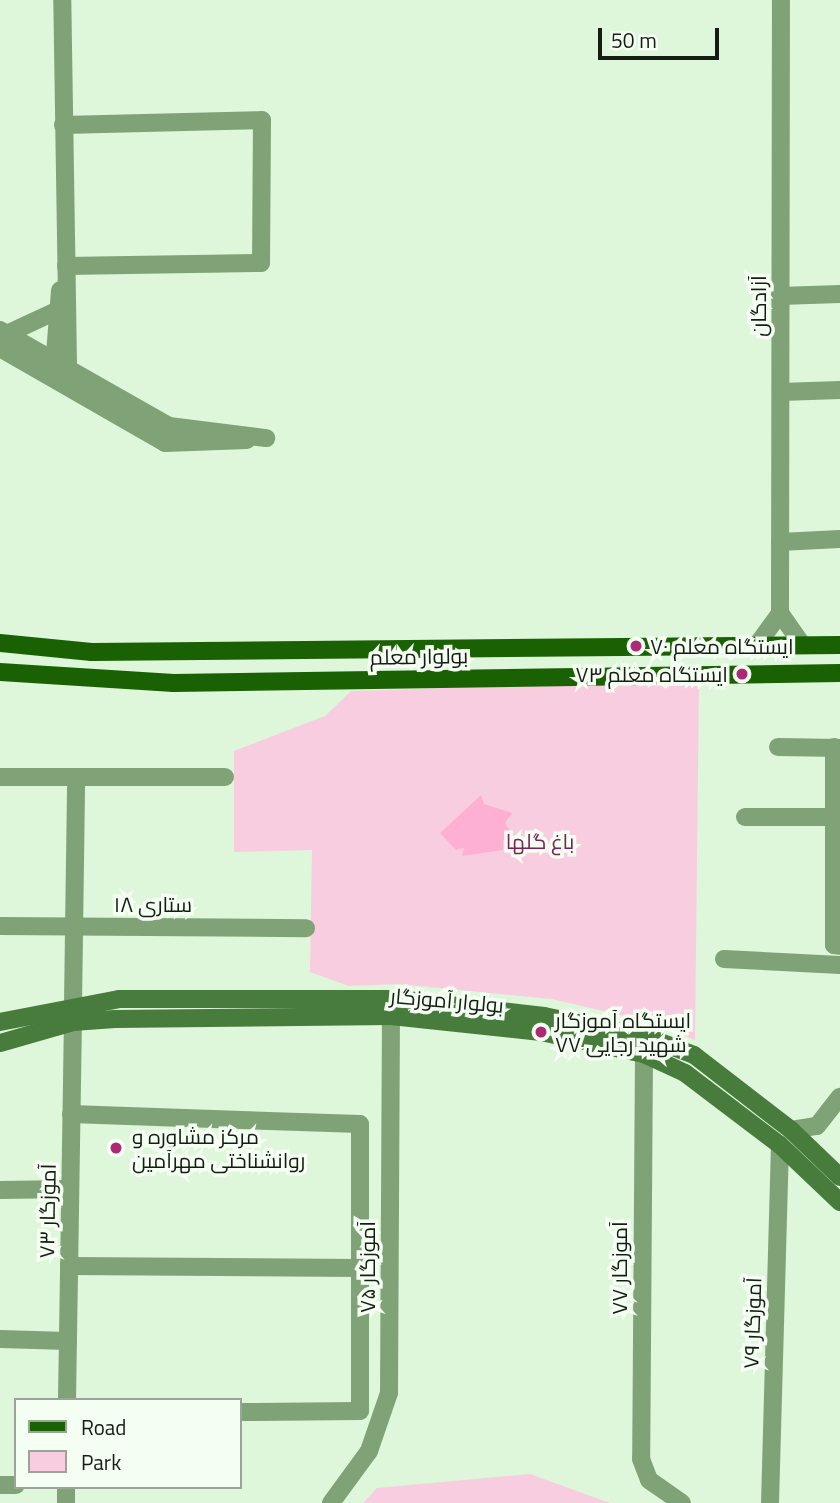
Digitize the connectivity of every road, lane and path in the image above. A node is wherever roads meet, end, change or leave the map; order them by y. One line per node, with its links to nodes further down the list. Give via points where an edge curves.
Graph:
1 (62, 0): 3 (street)
2 (781, 0): 6 (street, آزادگان)
3 (63, 125): 4 (street); 4 (street, via 262,120 261,263)
4 (65, 266): 7 (street); 9 (street)
5 (840, 294): 6 (street)
6 (780, 296): 11 (street, آزادگان)
7 (54, 312): 8 (street); 9 (street)
8 (3, 337): 9 (street)
9 (59, 365): 9 (street, via 165,443 210,446 266,438 169,426)
10 (840, 390): 11 (street)
11 (780, 392): 13 (street, آزادگان)
12 (840, 539): 13 (street)
13 (780, 542): 14 (street, آزادگان)
14 (780, 613): 16 (street); 17 (street)
15 (0, 643): 16 (main road, بولوار معلم, via 92,652)
16 (757, 645): 17 (main road, بولوار معلم)
17 (802, 645): 18 (main road, بولوار معلم)
18 (840, 645)
19 (0, 672): 20 (main road, بولوار معلم, via 174,683)
20 (840, 673)
21 (778, 747): 22 (street)
22 (837, 748): 27 (street)
23 (0, 777): 24 (street)
24 (76, 777): 25 (street); 29 (street)
25 (225, 777)
26 (744, 817): 27 (street)
27 (837, 817): 31 (street, via 834,945)
28 (0, 926): 29 (street, ستاری ۱۸)
29 (74, 927): 30 (street, ستاری ۱۸); 34 (street)
30 (306, 928)
31 (840, 946)
32 (724, 959): 33 (street)
33 (840, 965)
34 (73, 1003): 36 (main road, بولوار آموزگار); 42 (main road, بولوار آموزگار, via 398,999 544,1016 647,1037 694,1055)
35 (391, 1016): 37 (main road, بولوار آموزگار); 39 (main road, بولوار آموزگار, via 541,1032); 54 (street, آموزگار ۷۵, via 389,1393 369,1451)
36 (0, 1022)
37 (73, 1022): 38 (main road, بولوار آموزگار); 41 (street, ۷۳ آموزگار)
38 (0, 1043)
39 (643, 1054): 43 (main road, بولوار آموزگار, via 685,1073); 55 (street, ۷۷ آموزگار, via 640,1435 649,1480)
40 (840, 1097): 42 (street, via 817,1126)
41 (71, 1114): 45 (street, ۷۳ آموزگار); 49 (street, via 355,1122 361,1130)
42 (790, 1129): 44 (main road, بولوار آموزگار)
43 (780, 1145): 47 (main road, بولوار آموزگار); 56 (street, ۷۹ آموزگار)
44 (840, 1177)
45 (70, 1189): 46 (street); 48 (street, ۷۳ آموزگار)
46 (0, 1190)
47 (840, 1202)
48 (69, 1266): 49 (street); 51 (street, ۷۳ آموزگار)
49 (360, 1268): 53 (street, via 360,1411)
50 (0, 1339): 51 (street)
51 (68, 1341): 52 (street, ۷۳ آموزگار)
52 (67, 1398)
53 (242, 1412)
54 (331, 1503)
55 (682, 1503)
56 (770, 1503)

